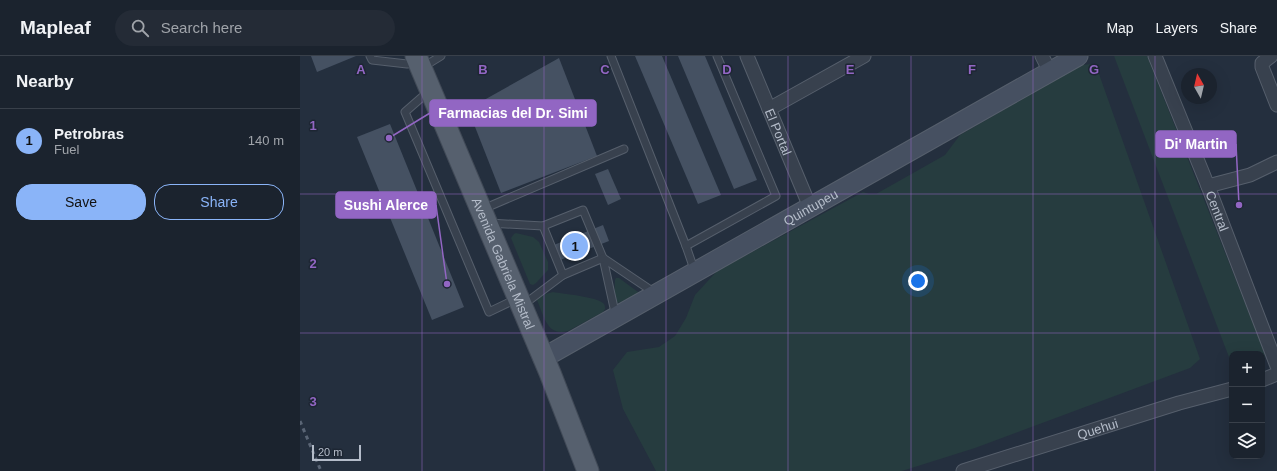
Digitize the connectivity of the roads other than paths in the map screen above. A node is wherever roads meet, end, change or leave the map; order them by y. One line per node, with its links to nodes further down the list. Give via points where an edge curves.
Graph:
1 (370, 56): 10 (lane, via 372,60 407,64)
2 (441, 56): 10 (lane)
3 (611, 56): 21 (lane)
4 (717, 56): 21 (lane, via 776,196)
5 (747, 56): 14 (street, El Portal)
6 (864, 56): 14 (street)
7 (1078, 56): 11 (street, Quintupeu)
8 (1155, 56): 17 (street, Central)
9 (1271, 56): 13 (street, via 1262,62 1262,67)
10 (419, 62): 12 (main road, Avenida Gabriela Mistral)
11 (1046, 64): 18 (street, Quintupeu)
12 (431, 90): 19 (main road, Avenida Gabriela Mistral); 26 (lane, via 405,112 489,312)
13 (1277, 105)
14 (769, 109): 18 (street, El Portal)
15 (624, 149): 19 (lane)
16 (1277, 162): 17 (street, via 1250,175)
17 (1208, 186): 29 (street, Central)
18 (810, 207): 23 (street, Quintupeu)
19 (484, 217): 20 (lane); 26 (main road, Avenida Gabriela Mistral)
20 (543, 226): 22 (lane, via 583,210); 24 (lane)
21 (686, 246): 23 (lane)
22 (603, 258): 24 (lane); 25 (lane); 27 (lane)
23 (695, 272): 25 (street, Quintupeu)
24 (562, 275): 26 (lane)
25 (656, 294): 27 (street, Quintupeu)
26 (520, 302): 28 (main road, Avenida Gabriela Mistral)
27 (616, 317): 28 (street, Quintupeu)
28 (543, 358): 33 (main road, Avenida Gabriela Mistral)
29 (1277, 366)
30 (1277, 374): 31 (street)
31 (1265, 379)
32 (1229, 390): 34 (street, Quehui)
33 (588, 471)
34 (963, 471)

